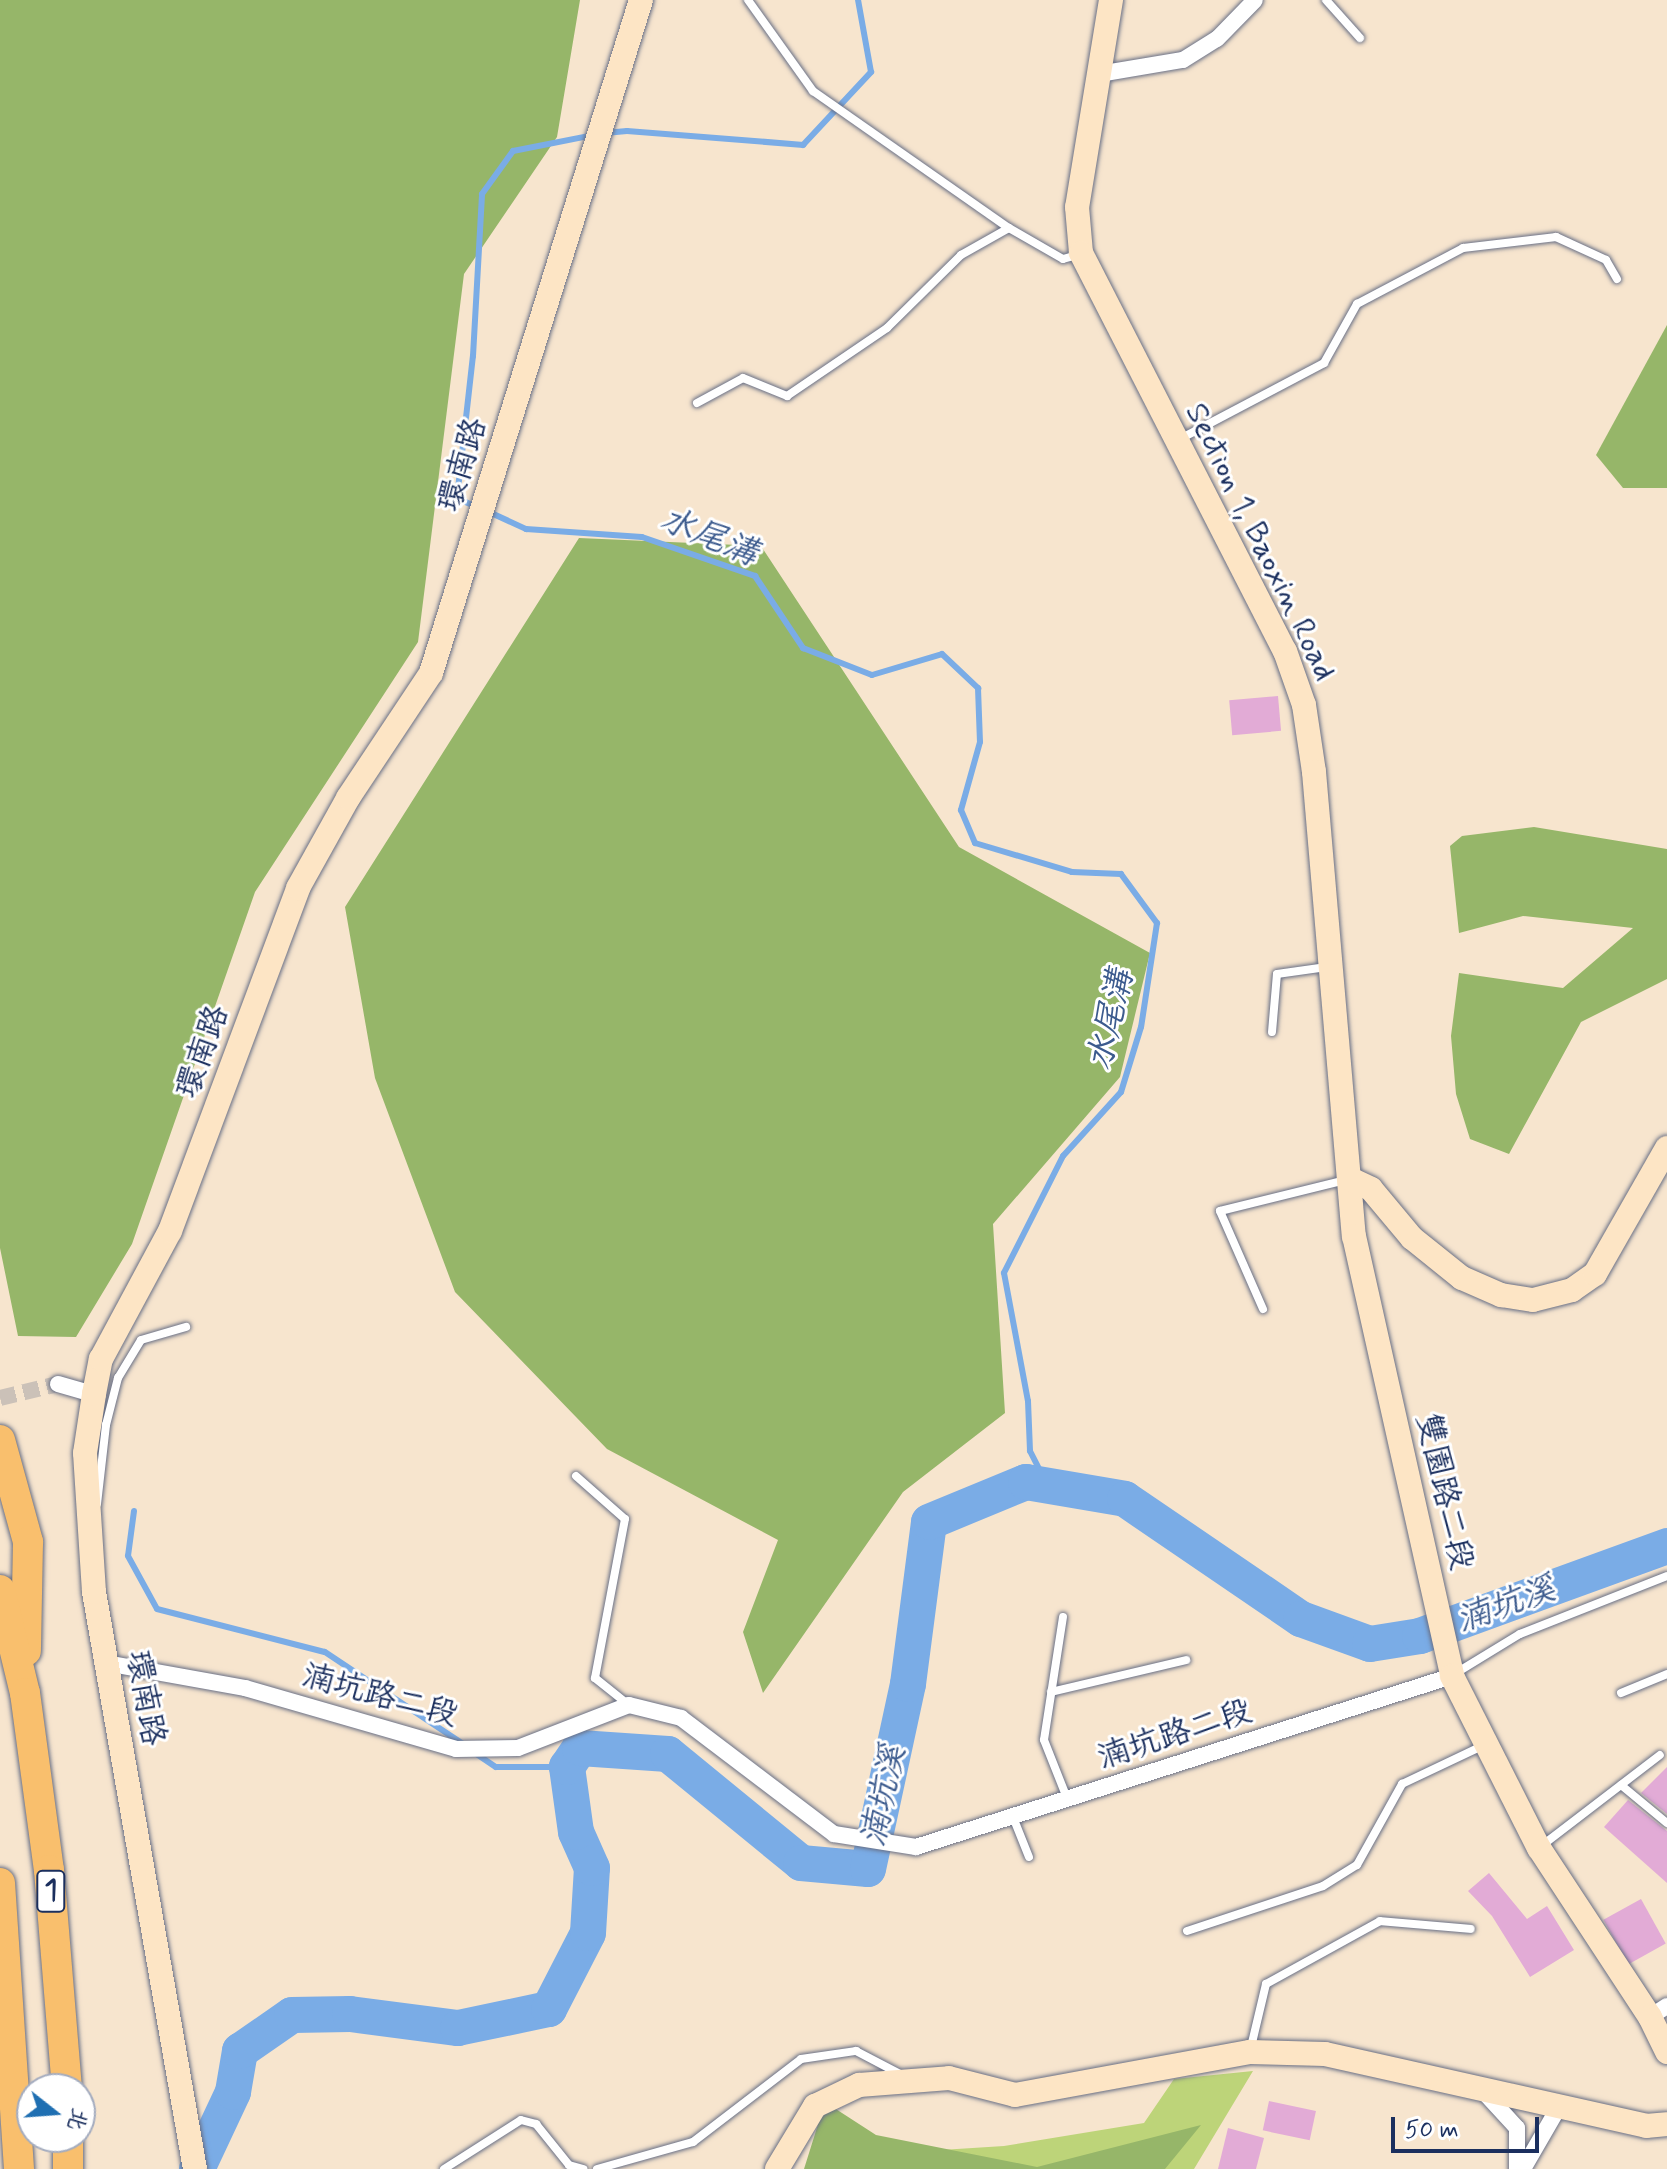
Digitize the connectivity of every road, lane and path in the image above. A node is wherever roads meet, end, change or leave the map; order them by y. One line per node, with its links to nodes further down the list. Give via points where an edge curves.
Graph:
1 (641, 0): 20 (street, 環南路, via 431,673 348,798 298,888 170,1231 101,1359)
2 (748, 0): 8 (lane, via 813,91)
3 (1111, 0): 7 (street, Section 1, Baoxin Road)
4 (1255, 0): 7 (street, via 1217,39 1183,60)
5 (1326, 0): 6 (lane)
6 (1360, 38)
7 (1099, 74): 9 (street, Section 1, Baoxin Road, via 1077,207)
8 (1009, 228): 9 (lane, via 1063,259); 11 (lane, via 961,255 887,328 787,396 743,378)
9 (1081, 253): 12 (street, Section 1, Baoxin Road)
10 (1617, 279): 12 (lane, via 1606,260 1556,237 1463,248 1357,304 1324,363)
11 (697, 403)
12 (1176, 441): 13 (street, Section 1, Baoxin Road, via 1285,651 1304,705)
13 (1331, 966): 14 (lane, via 1277,974); 16 (street, Section 1, Baoxin Road)
14 (1272, 1032)
15 (1667, 1148): 16 (street, via 1595,1274 1572,1290 1533,1300 1501,1295 1462,1278 1412,1238 1371,1189)
16 (1350, 1179): 17 (lane, via 1220,1211); 30 (street, 雙園路二段, via 1354,1236)
17 (1263, 1309)
18 (186, 1327): 23 (lane, via 141,1340 118,1378)
19 (58, 1384): 20 (street)
20 (94, 1394): 23 (street, 環南路, via 85,1453)
21 (0, 1440): 32 (highway, via 28,1542)
22 (576, 1476): 34 (lane, via 625,1519 595,1678)
23 (90, 1528): 28 (street, 環南路)
24 (1667, 1576): 30 (lane, via 1520,1634)
25 (0, 1590): 32 (highway, 1)
26 (1063, 1617): 31 (lane)
27 (1186, 1660): 31 (lane)
28 (106, 1663): 34 (street, 湳坑路二段, via 245,1688 456,1749 518,1748); 55 (street, 環南路)
29 (1667, 1674): 33 (lane)
30 (1452, 1676): 35 (street, 雙園路二段); 38 (street, 湳坑路二段)
31 (1051, 1692): 38 (lane, via 1044,1740)
32 (25, 1693): 49 (highway, 1, via 49,1870)
33 (1621, 1693)
34 (629, 1705): 39 (street, 湳坑路二段, via 681,1718 834,1834 916,1847)
35 (1487, 1744): 41 (street, 雙園路二段); 45 (lane, via 1402,1784 1357,1865 1323,1886)
36 (1660, 1755): 37 (lane)
37 (1621, 1785): 40 (lane); 41 (lane)
38 (1067, 1799): 39 (street, 湳坑路二段)
39 (1013, 1816): 42 (lane)
40 (1667, 1823)
41 (1539, 1848): 46 (street, 雙園路二段)
42 (1029, 1857)
43 (0, 1883): 54 (highway, 1)
44 (1471, 1929): 47 (lane, via 1380,1921 1266,1984)
45 (1187, 1931)
46 (1659, 2012): 48 (street, 雙園路二段)
47 (1250, 2052): 50 (street, via 1015,2095 949,2078); 51 (street, via 1325,2054)
48 (1667, 2052)
49 (66, 2073)
50 (906, 2077): 58 (lane, via 856,2051 801,2059 693,2142); 59 (street, via 859,2085 815,2106)
51 (1472, 2085): 52 (street); 60 (street, via 1498,2101 1517,2128)
52 (1560, 2105): 53 (street, via 1646,2126); 60 (street)
53 (1667, 2124)
54 (19, 2169)
55 (195, 2169)
56 (444, 2169): 57 (lane, via 521,2120 536,2124 569,2165)
57 (583, 2169)
58 (597, 2169)
59 (777, 2169)
60 (1520, 2169)

